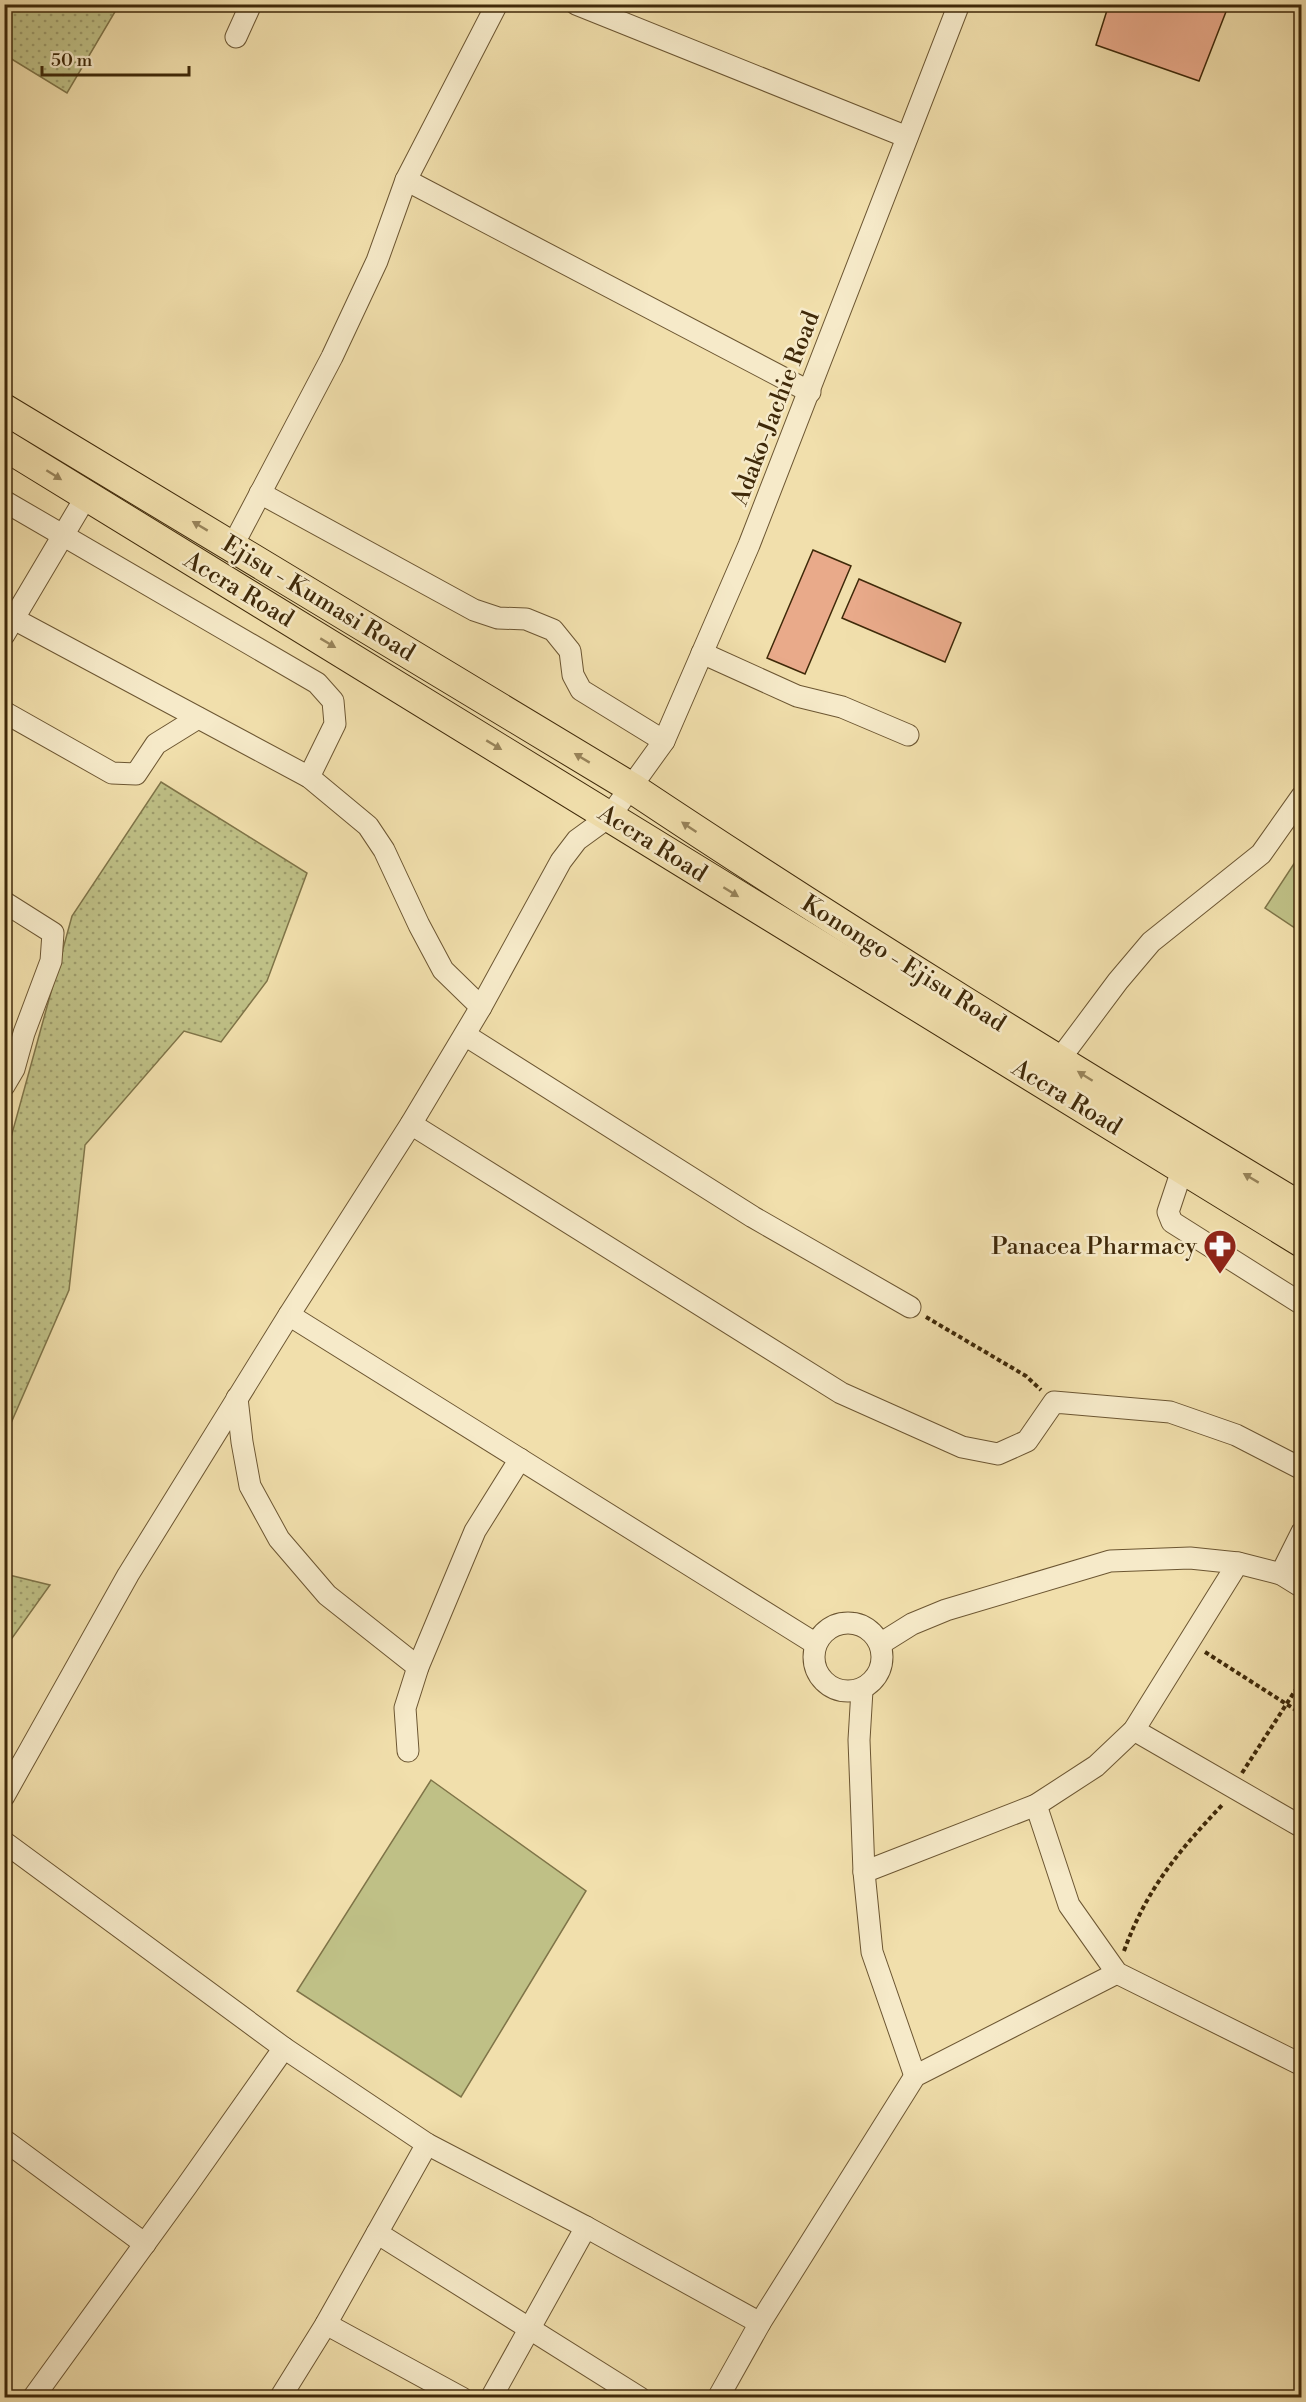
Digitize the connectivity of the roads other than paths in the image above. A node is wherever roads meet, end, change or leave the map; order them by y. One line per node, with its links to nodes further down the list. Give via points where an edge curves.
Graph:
1 (251, 4): 5 (street)
2 (496, 4): 7 (street)
3 (576, 4): 6 (street)
4 (959, 4): 6 (street, Adako-Jachie Road)
5 (236, 38)
6 (907, 137): 8 (street, Adako-Jachie Road)
7 (406, 180): 8 (street); 11 (street, via 372,272)
8 (810, 392): 17 (street, Adako-Jachie Road)
9 (4, 409): 15 (highway, Ejisu - Kumasi Road, one-way to 9)
10 (4, 445): 12 (highway, Accra Road, one-way to 12)
11 (260, 493): 15 (street); 21 (street, via 474,610 498,618 526,619 553,630 570,651 573,675 581,690)
12 (87, 495): 14 (street); 25 (highway, Accra Road, one-way to 25)
13 (4, 501): 14 (street)
14 (62, 536): 16 (street); 22 (street, via 317,683 333,701 335,724)
15 (233, 545): 23 (highway, Ejisu - Kumasi Road, one-way to 15)
16 (9, 627): 19 (street)
17 (702, 652): 20 (street, via 797,696 842,707); 21 (street, Adako-Jachie Road)
18 (4, 712): 19 (street, via 112,773 136,774 156,744)
19 (198, 718): 22 (street)
20 (908, 735)
21 (664, 741): 23 (street, Adako-Jachie Road)
22 (309, 777): 27 (street, via 368,826 384,850 443,970)
23 (632, 788): 25 (street, Adako-Jachie Road); 29 (highway, Konongo - Ejisu Road, one-way to 23)
24 (1302, 796): 29 (street, via 1261,854 1151,942)
25 (610, 816): 27 (street, Adako-Jachie Road, via 577,840 561,861); 32 (highway, Accra Road, one-way to 32)
26 (4, 902): 30 (street, via 53,933 51,961 14,1069)
27 (481, 1007): 28 (street, Adako-Jachie Road)
28 (465, 1035): 31 (street, Adako-Jachie Road); 36 (street, via 753,1217)
29 (1059, 1060): 33 (highway, Konongo - Ejisu Road, one-way to 29)
30 (4, 1086)
31 (411, 1124): 37 (street, Adako-Jachie Road); 40 (street, via 841,1393 962,1447 998,1454 1027,1441 1054,1402 1170,1412 1236,1436)
32 (1183, 1167): 34 (highway, Accra Road); 35 (street, via 1168,1212 1172,1222)
33 (1302, 1208)
34 (1302, 1242)
35 (1302, 1304)
36 (910, 1307)
37 (289, 1315): 38 (street, Adako-Jachie Road); 39 (street)
38 (237, 1398): 47 (street, via 250,1486 279,1539 327,1595); 51 (street, Adako-Jachie Road, via 128,1575)
39 (520, 1459): 45 (street); 47 (street, via 475,1531)
40 (1302, 1469)
41 (1302, 1532): 43 (street)
42 (1238, 1563): 43 (street); 46 (street, via 1190,1558 1110,1561 946,1610 912,1624); 49 (street)
43 (1281, 1574): 44 (street)
44 (1302, 1587)
45 (816, 1644): 46 (street, via 834,1625 848,1622 873,1632); 48 (street, via 813,1658 824,1682 835,1690)
46 (880, 1644): 48 (street, via 881,1671)
47 (418, 1667): 50 (street, via 405,1708)
48 (862, 1690): 55 (street, via 859,1740)
49 (1134, 1730): 52 (street, via 1096,1766); 53 (street)
50 (408, 1751)
51 (4, 1796)
52 (1036, 1805): 55 (street); 56 (street, via 1069,1905)
53 (1302, 1827)
54 (4, 1842): 57 (street)
55 (864, 1872): 59 (street, via 872,1952)
56 (1117, 1972): 58 (street); 59 (street)
57 (284, 2048): 61 (street); 64 (street)
58 (1302, 2065)
59 (915, 2076): 65 (street)
60 (4, 2140): 64 (street)
61 (427, 2144): 62 (street); 63 (street)
62 (586, 2227): 65 (street); 67 (street)
63 (377, 2233): 66 (street); 67 (street)
64 (145, 2244): 68 (street)
65 (760, 2323): 73 (street)
66 (326, 2324): 69 (street); 70 (street)
67 (528, 2329): 71 (street); 72 (street)
68 (33, 2397)
69 (280, 2397)
70 (462, 2397)
71 (491, 2397)
72 (640, 2397)
73 (718, 2397)

